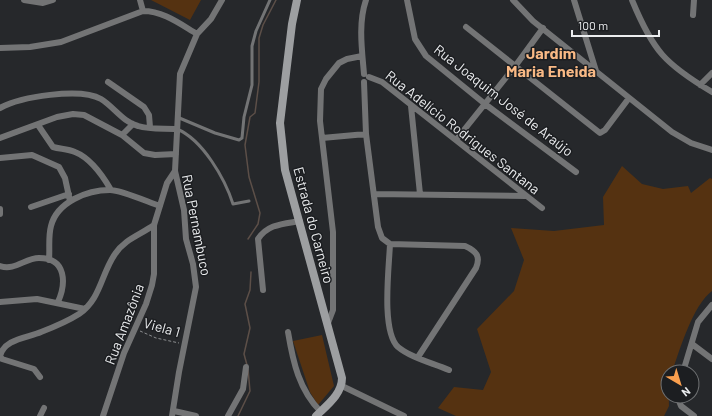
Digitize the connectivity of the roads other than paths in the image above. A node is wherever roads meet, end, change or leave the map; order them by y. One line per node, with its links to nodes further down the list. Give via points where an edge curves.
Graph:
1 (24, 0): 13 (street)
2 (53, 0): 13 (street, via 43,3)
3 (140, 0): 14 (street)
4 (222, 0): 18 (street, Rua Pernambuco, via 211,19)
5 (270, 0): 32 (lane, via 252,46 252,85 242,138 239,140 215,133)
6 (297, 0): 59 (street, Estrada do Carneiro, via 280,124 285,170)
7 (366, 0): 20 (street, via 362,15)
8 (406, 0): 29 (street, Rua Joaquim José de Araújo, via 415,39 422,52)
9 (513, 0): 17 (street)
10 (574, 0): 22 (street)
11 (632, 0): 26 (street, via 642,23 665,60)
12 (694, 0): 15 (street)
13 (32, 1)
14 (143, 10): 18 (street, via 173,20); 19 (street, via 61,42)
15 (693, 15)
16 (466, 27): 21 (street)
17 (543, 28): 21 (street); 22 (street)
18 (197, 34): 32 (street, Rua Pernambuco, via 180,74)
19 (0, 48)
20 (362, 56): 24 (street); 40 (street, via 339,63 321,89 319,105)
21 (516, 65): 28 (street, via 602,133); 29 (street)
22 (596, 71): 28 (street)
23 (712, 73): 26 (street)
24 (367, 75): 30 (street, Rua Adelício Rodrigues Santana, via 382,82); 37 (street, via 368,80 364,82)
25 (108, 82): 35 (street, via 144,107 149,115)
26 (700, 85): 27 (street)
27 (712, 92)
28 (629, 98): 42 (street, via 672,132)
29 (485, 104): 41 (street); 46 (street, Rua Joaquim José de Araújo)
30 (411, 106): 41 (street, Rua Adelício Rodrigues Santana); 50 (street)
31 (0, 108): 33 (street, via 8,103 36,96 91,96 100,98)
32 (177, 117): 36 (street, Rua Pernambuco)
33 (133, 124): 35 (street); 38 (street)
34 (38, 125): 38 (street, via 57,117 84,115); 39 (street); 47 (street, via 53,147 76,152 96,168)
35 (150, 127): 36 (street)
36 (177, 129): 43 (street, Rua Pernambuco); 53 (lane, via 196,144 219,173 233,204)
37 (366, 134): 40 (street); 49 (street)
38 (122, 136): 43 (street, via 144,153)
39 (0, 138)
40 (322, 138): 69 (street, via 333,232 333,310)
41 (456, 140): 51 (street, Rua Adelício Rodrigues Santana)
42 (712, 150)
43 (176, 154): 45 (street, Rua Pernambuco)
44 (0, 158): 48 (street, via 32,155 59,167)
45 (175, 171): 54 (street, Rua Amazônia, via 167,183); 81 (street, Rua Pernambuco, via 196,287)
46 (576, 172)
47 (111, 190): 52 (street, via 87,194); 54 (street)
48 (69, 194): 52 (street); 55 (street)
49 (374, 194): 50 (street); 61 (street, via 380,234 384,241)
50 (420, 194): 51 (street)
51 (526, 196): 56 (street, Rua Adelício Rodrigues Santana)
52 (70, 201): 62 (street, via 55,217 51,227)
53 (249, 201)
54 (160, 206): 60 (street, Rua Amazônia)
55 (31, 207)
56 (542, 208)
57 (0, 209): 58 (street)
58 (0, 214)
59 (300, 221): 64 (street, via 272,226 258,239); 69 (street, Estrada do Carneiro, via 314,282)
60 (154, 225): 68 (street, via 132,237 115,254 96,298); 84 (street, Rua Amazônia, via 154,274 146,304 124,353)
61 (390, 244): 72 (street, via 390,332 399,347); 72 (street, via 465,246 471,249 479,261)
62 (49, 260): 63 (street, via 39,258 13,267); 66 (street, via 60,268 64,280)
63 (0, 266)
64 (262, 290)
65 (0, 302): 66 (street, via 37,299)
66 (58, 302): 68 (street)
67 (712, 305): 71 (street, via 698,322)
68 (86, 309): 77 (street, via 42,332 14,341 2,350 2,359 34,369)
69 (328, 323): 78 (street, Estrada do Carneiro, via 341,370)
70 (288, 332): 82 (street, via 299,379)
71 (692, 344): 73 (street); 74 (street)
72 (418, 357): 76 (street)
73 (712, 359)
74 (686, 364)
75 (246, 367): 86 (street, via 244,389)
76 (449, 370)
77 (40, 377)
78 (342, 386): 82 (street, via 338,394); 87 (street)
79 (680, 404): 88 (street)
80 (44, 408): 83 (street)
81 (173, 414): 85 (street)
82 (318, 414)
83 (40, 416)
84 (103, 416)
85 (196, 416)
86 (228, 416)
87 (404, 416)
88 (694, 416)

